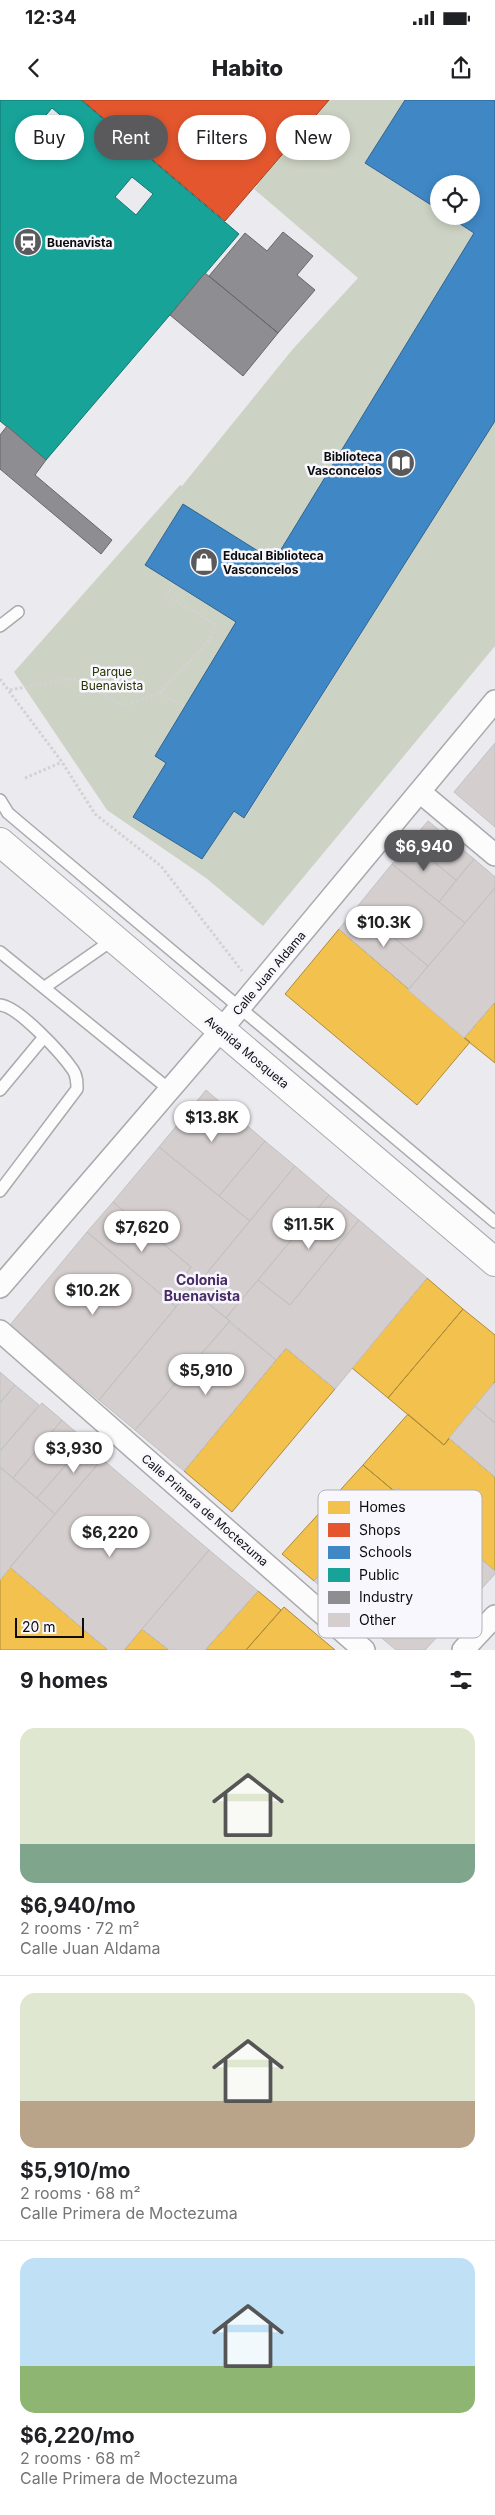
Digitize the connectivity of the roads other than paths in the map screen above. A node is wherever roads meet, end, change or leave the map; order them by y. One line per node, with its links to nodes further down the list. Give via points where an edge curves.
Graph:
1 (18, 612): 2 (lane)
2 (0, 626)
3 (495, 701): 4 (street, Calle Juan Aldama)
4 (420, 792): 7 (street); 12 (street, Calle Juan Aldama)
5 (0, 800): 12 (lane, via 20,824)
6 (0, 842): 8 (main road, Avenida Mosqueta)
7 (495, 855)
8 (114, 939): 10 (lane); 13 (main road, Avenida Mosqueta)
9 (0, 952): 10 (lane)
10 (45, 987): 16 (lane)
11 (0, 1005): 14 (lane, via 13,1009)
12 (240, 1007): 13 (street, Calle Juan Aldama); 18 (lane)
13 (221, 1030): 16 (street, Calle Juan Aldama); 19 (main road, Avenida Mosqueta)
14 (44, 1037): 15 (lane); 17 (lane, via 74,1071 77,1089)
15 (0, 1090)
16 (170, 1090): 20 (street, Calle Juan Aldama)
17 (0, 1191)
18 (495, 1222)
19 (495, 1262)
20 (0, 1287)
21 (0, 1331): 22 (street, Calle Primera de Moctezuma)
22 (318, 1610)
23 (495, 1616): 24 (street)
24 (482, 1630)
25 (350, 1638): 27 (street, Calle Primera de Moctezuma)
26 (474, 1638): 28 (street)
27 (364, 1650)
28 (463, 1650)

